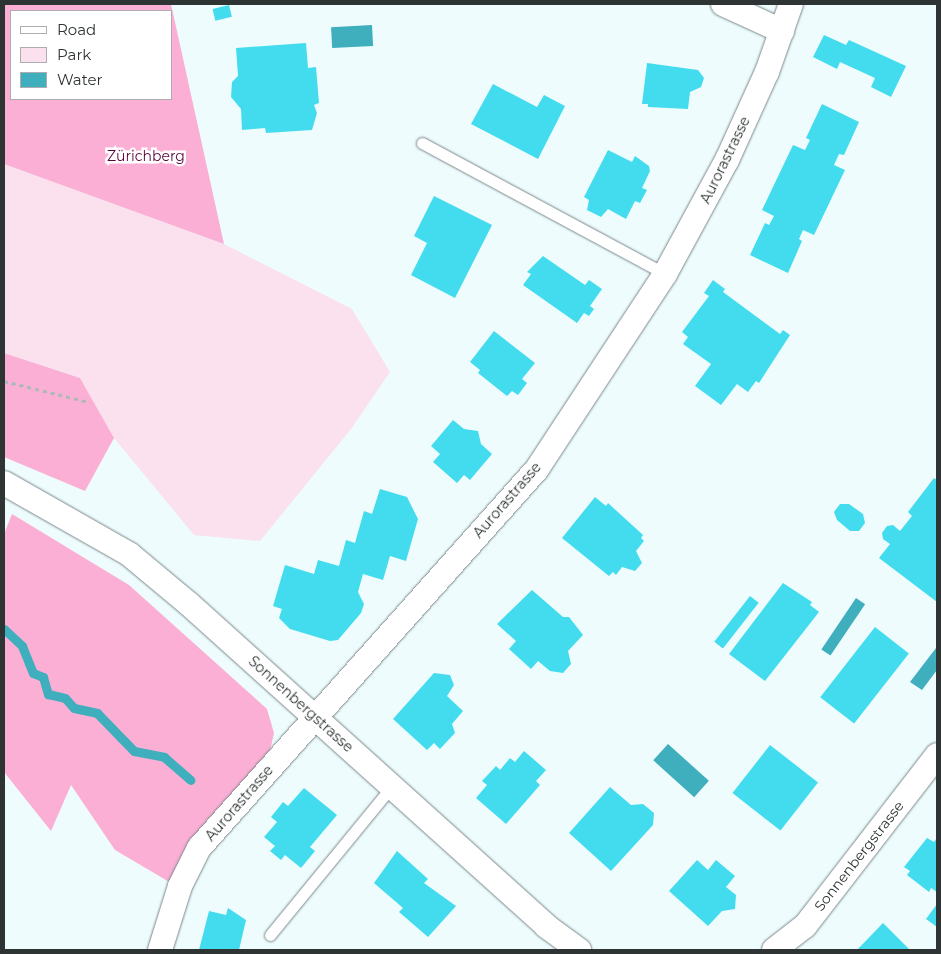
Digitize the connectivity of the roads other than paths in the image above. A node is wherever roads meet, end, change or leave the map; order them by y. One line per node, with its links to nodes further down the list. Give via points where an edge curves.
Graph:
1 (723, 4): 3 (street)
2 (791, 4): 3 (street, Aurorastrasse)
3 (782, 31): 5 (street, Aurorastrasse, via 727,160)
4 (422, 143): 5 (lane)
5 (666, 274): 7 (street, Aurorastrasse, via 537,469)
6 (4, 483): 7 (street, Sonnenbergstrasse, via 129,554)
7 (314, 716): 9 (street, Sonnenbergstrasse); 11 (street, Aurorastrasse, via 199,848 180,886)
8 (937, 755): 13 (street, Sonnenbergstrasse, via 805,926)
9 (392, 786): 10 (lane); 12 (street, Sonnenbergstrasse, via 546,926)
10 (270, 935)
11 (160, 950)
12 (579, 950)
13 (774, 950)

